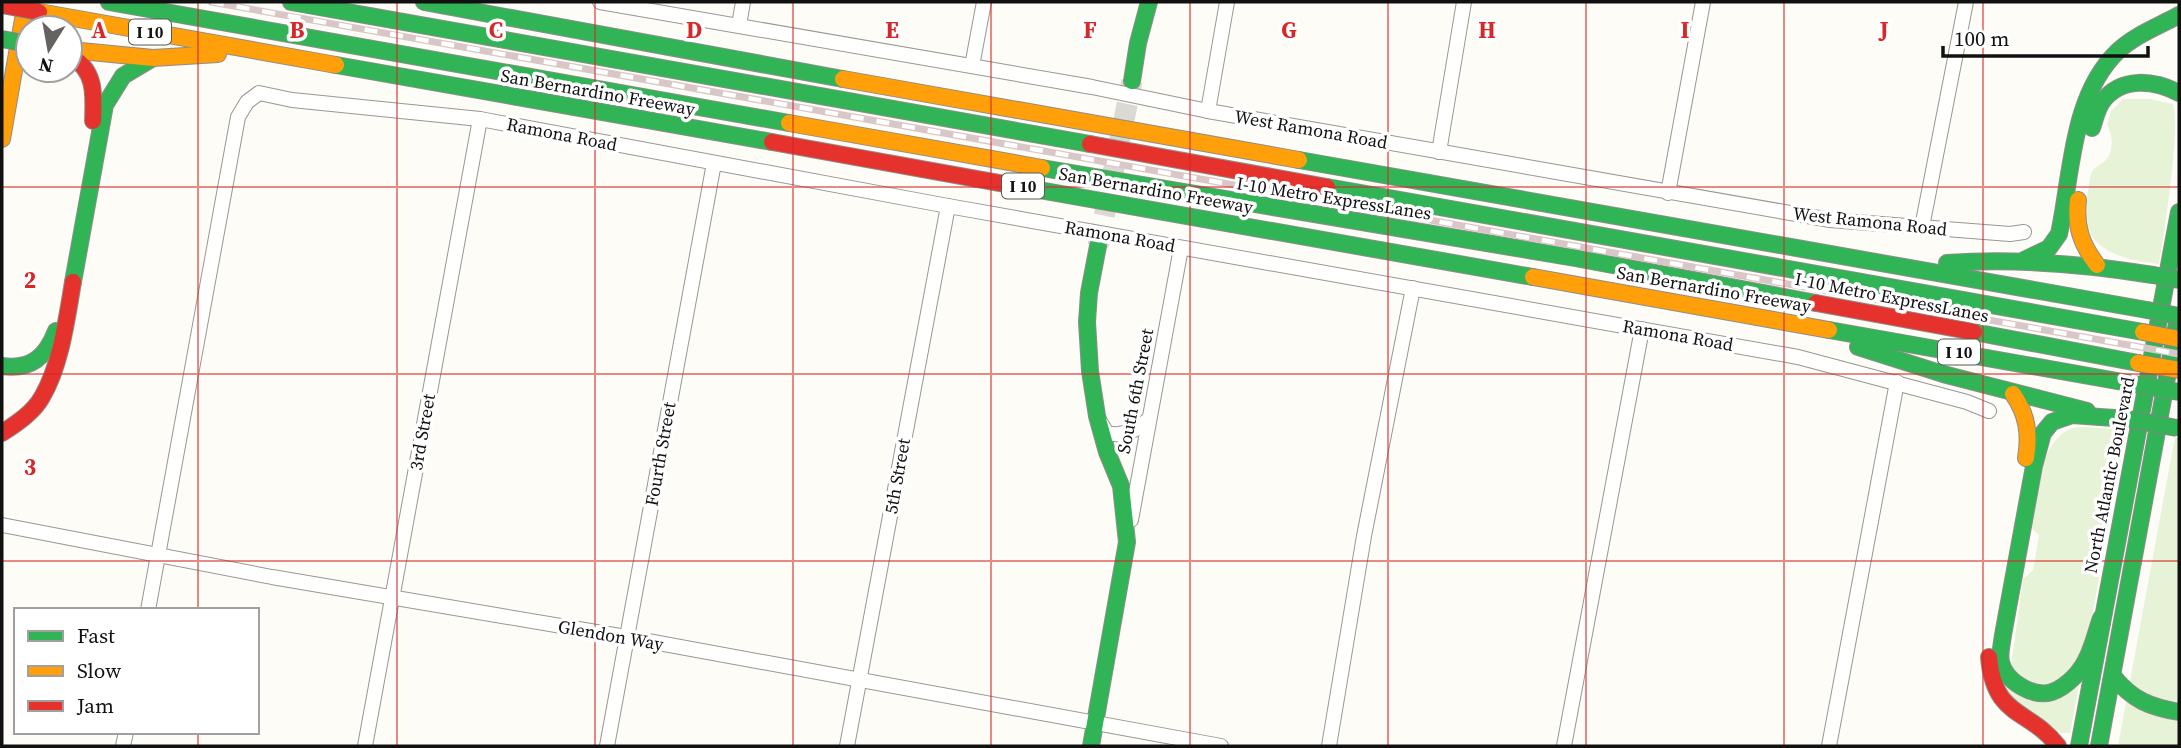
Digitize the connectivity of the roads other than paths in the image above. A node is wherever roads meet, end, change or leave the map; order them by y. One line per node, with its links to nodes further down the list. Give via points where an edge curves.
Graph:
1 (26, 2): 26 (main road)
2 (109, 2): 46 (main road, I-10 Metro ExpressLanes, bridge, via 1024,166 1575,258)
3 (291, 2): 44 (main road, I-10 Metro ExpressLanes, bridge)
4 (424, 2): 38 (main road)
5 (600, 2): 16 (street, West Ramona Road)
6 (743, 2): 16 (street)
7 (984, 2): 20 (street)
8 (1149, 2): 22 (main road)
9 (1227, 2): 24 (street)
10 (1464, 2): 27 (street)
11 (1703, 2): 29 (street)
12 (1966, 2): 32 (street)
13 (3, 4): 14 (main road); 18 (main road, San Bernardino Freeway / I 10, bridge)
14 (2, 15)
15 (2179, 15): 36 (main road, via 2120,49 2097,76 2082,114 2059,234 2049,248)
16 (739, 25): 20 (street, West Ramona Road)
17 (84, 51): 19 (main road)
18 (262, 52): 19 (main road); 42 (main road, San Bernardino Freeway / I 10)
19 (153, 58): 55 (main road, via 130,68 116,82 105,105 54,370 42,398)
20 (972, 66): 24 (street, West Ramona Road)
21 (84, 67): 45 (main road, via 92,75 94,111 56,333 46,354 29,365)
22 (1132, 81)
23 (2179, 93): 37 (main road, via 2156,82 2137,82 2113,90 2101,103 2076,212 2076,233)
24 (1208, 111): 27 (street, West Ramona Road)
25 (480, 119): 28 (street, Ramona Road); 58 (street, Ramona Road, via 260,93 247,102 238,117); 59 (street, 3rd Street)
26 (2, 139)
27 (1439, 152): 29 (street, West Ramona Road)
28 (714, 163): 30 (street, Ramona Road); 62 (street, Fourth Street)
29 (1668, 193): 32 (street, West Ramona Road, via 1830,220)
30 (948, 206): 35 (street, Ramona Road); 64 (street, 5th Street)
31 (2179, 212): 61 (main road, North Atlantic Boulevard)
32 (1922, 227): 33 (street, West Ramona Road)
33 (2024, 232)
34 (1098, 246): 51 (main road, South 6th Street, via 1087,322)
35 (1181, 248): 40 (street, Ramona Road); 53 (street, South 6th Street)
36 (2024, 260): 37 (main road); 38 (main road)
37 (2097, 265): 39 (main road, bridge)
38 (1911, 267): 41 (main road, bridge)
39 (2179, 280)
40 (1413, 288): 43 (street, Ramona Road); 72 (street)
41 (2179, 314): 63 (main road)
42 (1783, 320): 48 (main road, San Bernardino Freeway / I 10, bridge); 49 (main road, via 1902,362)
43 (1642, 329): 47 (street, Ramona Road, via 1798,357); 73 (street)
44 (2179, 339)
45 (2, 366)
46 (2179, 370)
47 (1897, 382): 50 (street, Ramona Road); 74 (street)
48 (2179, 392)
49 (2013, 394): 52 (main road); 75 (main road, via 2026,413 2028,451 1999,585 1989,662 1997,695 2010,711 2042,728)
50 (1989, 411)
51 (1097, 416): 53 (street, via 1107,433 1118,436); 57 (main road, South 6th Street, via 1122,486)
52 (2120, 418): 54 (main road, bridge); 61 (main road, via 2072,415 2052,422 2043,433 2003,635 2001,661 2008,677 2022,688 2048,693 2058,689 2076,676)
53 (1148, 420): 57 (street, South 6th Street)
54 (2178, 429)
55 (2, 433)
56 (2, 525): 58 (street, Glendon Way)
57 (1127, 542): 66 (main road, South 6th Street)
58 (158, 555): 59 (street, Glendon Way); 60 (street)
59 (392, 596): 62 (street, Glendon Way); 67 (street, 3rd Street)
60 (148, 608)
61 (2101, 618): 76 (main road, North Atlantic Boulevard)
62 (626, 637): 64 (street, Glendon Way); 68 (street, Fourth Street)
63 (2113, 676): 65 (main road, via 2127,695 2144,705); 77 (main road)
64 (859, 681): 66 (street, Glendon Way); 69 (street, 5th Street)
65 (2179, 712)
66 (1095, 723): 70 (main road, South 6th Street); 71 (street, Glendon Way)
67 (365, 746)
68 (607, 746)
69 (847, 746)
70 (1091, 746)
71 (1221, 746)
72 (1329, 746)
73 (1564, 746)
74 (1829, 746)
75 (2058, 746)
76 (2079, 746)
77 (2099, 746)

